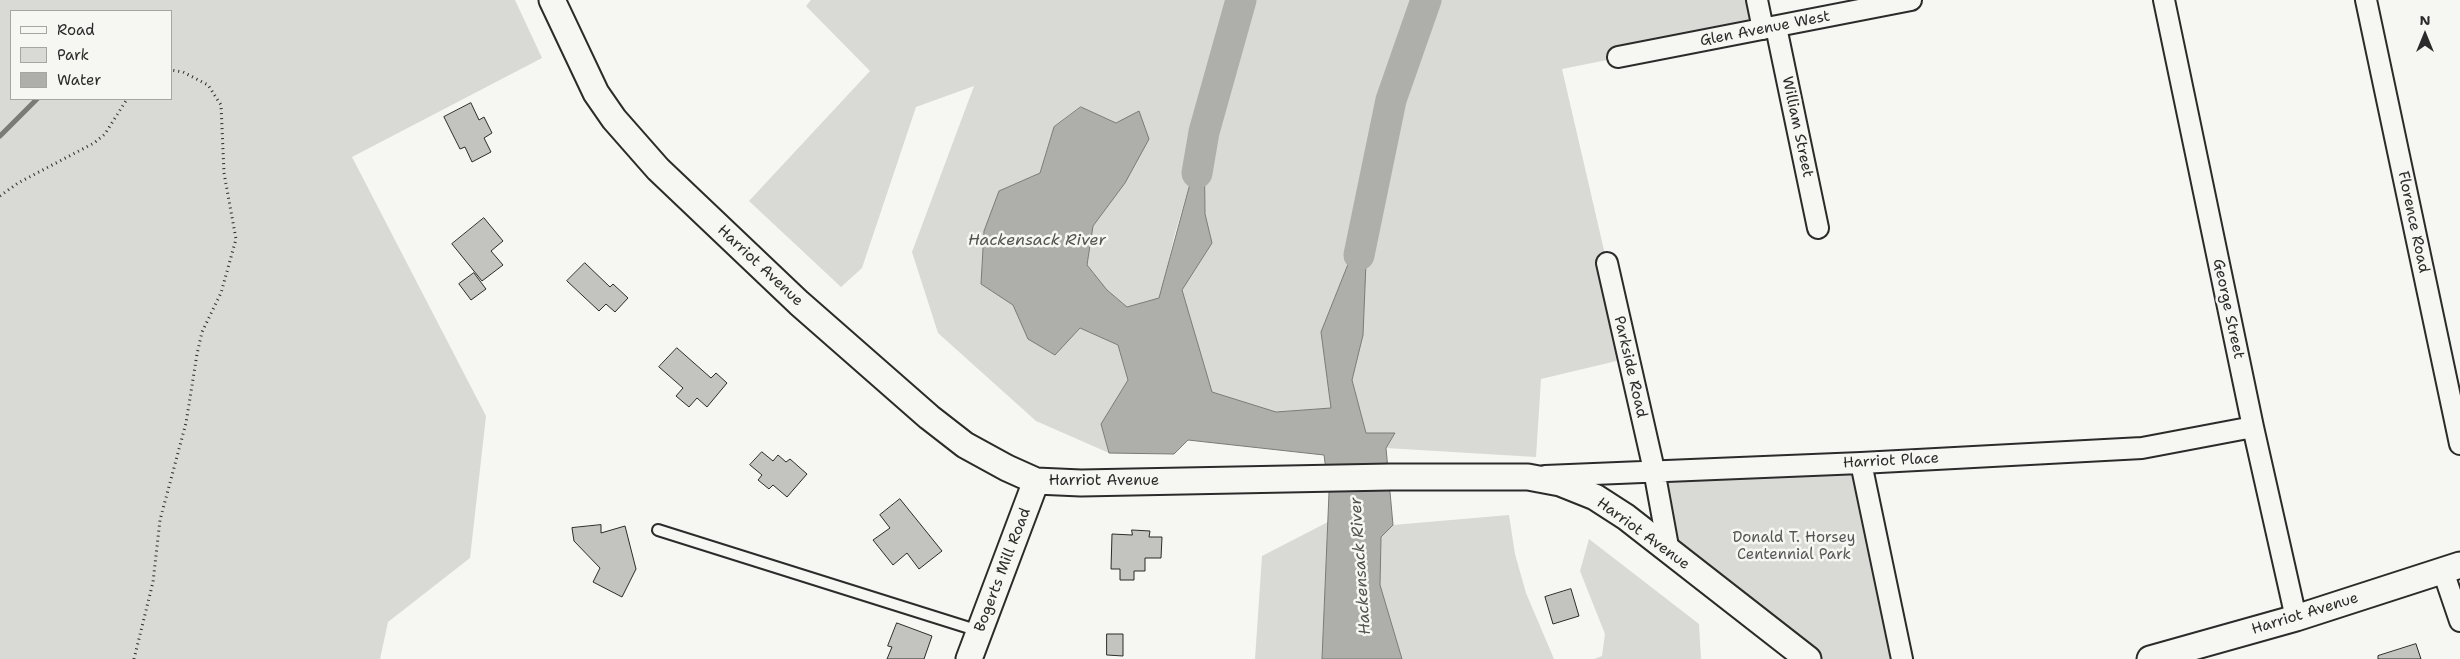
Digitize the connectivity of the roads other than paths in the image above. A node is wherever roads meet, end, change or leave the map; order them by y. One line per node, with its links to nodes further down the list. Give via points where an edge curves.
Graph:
1 (1757, 0): 6 (street, William Street)
2 (1911, 0): 6 (street, Glen Avenue West)
3 (2164, 0): 10 (street, George Street)
4 (2366, 0): 11 (street, Florence Road)
5 (558, 2): 15 (street, Harriot Avenue, via 596,93 658,169 799,303 929,417 965,445)
6 (1770, 28): 7 (street, Glen Avenue West); 8 (street, William Street)
7 (1618, 58)
8 (1818, 228)
9 (1606, 263): 13 (street, Parkside Road)
10 (2252, 427): 12 (street, Harriot Place, via 2142,448); 19 (street, George Street)
11 (2460, 444)
12 (1861, 463): 13 (street, Harriot Place); 25 (street)
13 (1654, 470): 14 (street, Harriot Place); 17 (street, Parkside Road)
14 (1528, 477): 15 (street, Harriot Avenue); 17 (street, Harriot Avenue, via 1560,483 1594,497 1626,517)
15 (1036, 480): 21 (street, Bogerts Mill Road)
16 (658, 530): 21 (lane)
17 (1669, 552): 24 (street, Harriot Avenue)
18 (2452, 568): 19 (street, Harriot Avenue); 20 (street)
19 (2296, 618): 22 (street, Harriot Avenue)
20 (2460, 621)
21 (980, 631): 23 (street, Bogerts Mill Road)
22 (2179, 656): 26 (street, Harriot Avenue)
23 (969, 659)
24 (1808, 659)
25 (1902, 659)
26 (2150, 659)

